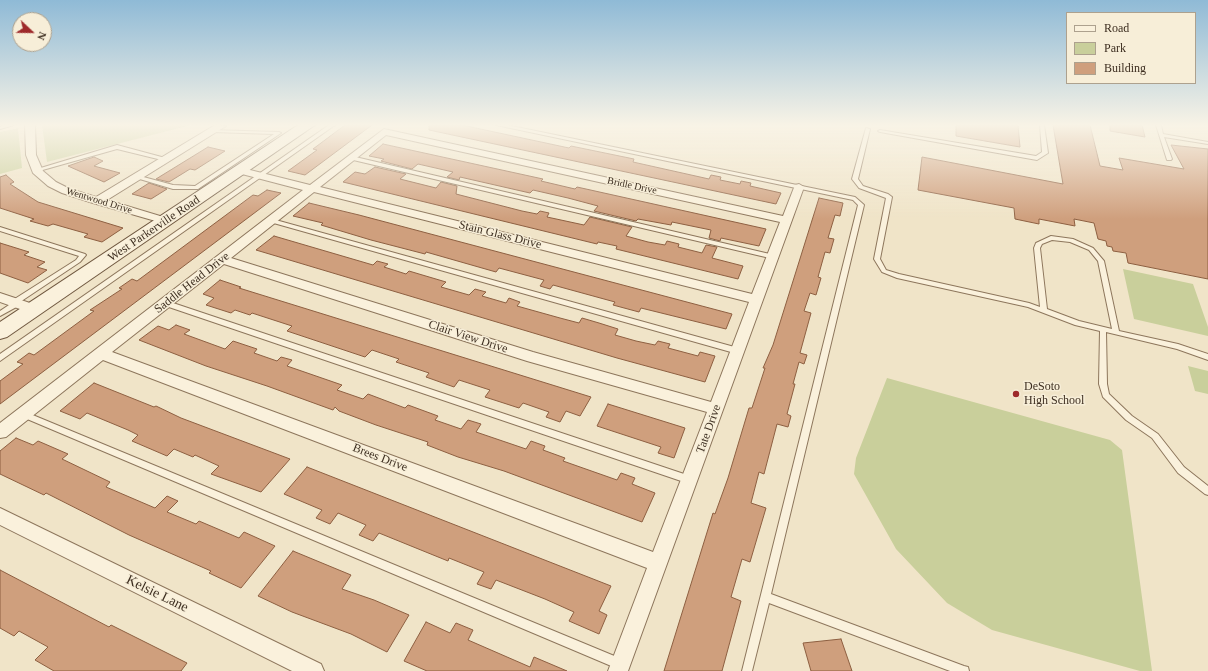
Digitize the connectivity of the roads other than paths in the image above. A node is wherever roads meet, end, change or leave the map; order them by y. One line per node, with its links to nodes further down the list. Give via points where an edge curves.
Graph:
1 (32, 156): 15 (street, Wentwood Drive)
2 (85, 156): 15 (lane)
3 (155, 156): 14 (lane)
4 (170, 156): 14 (street)
5 (244, 156): 18 (lane, via 196,188 173,187)
6 (264, 156): 16 (main road, West Parkerville Road)
7 (290, 156): 17 (lane)
8 (495, 156): 22 (street, Bridle Drive)
9 (648, 156): 19 (lane)
10 (861, 156): 33 (lane, via 855,179 861,187 889,198 877,259 884,271)
11 (1026, 156): 12 (lane)
12 (1039, 156)
13 (351, 158): 20 (street, Saddle Head Drive); 26 (lane)
14 (166, 159): 18 (street)
15 (37, 170): 21 (street, Wentwood Drive, via 38,174 52,184)
16 (242, 171): 17 (street, Stain Glass Drive); 23 (main road, West Parkerville Road)
17 (262, 176): 20 (street, Stain Glass Drive); 41 (lane)
18 (136, 177): 21 (street)
19 (799, 187): 22 (street, Tate Drive); 49 (lane, via 855,199 861,205)
20 (313, 188): 24 (street, Saddle Head Drive); 29 (street, Stain Glass Drive)
21 (97, 201): 23 (street, Wentwood Drive)
22 (787, 220): 26 (street, Tate Drive)
23 (166, 221): 32 (main road, West Parkerville Road)
24 (272, 221): 27 (street, Saddle Head Drive); 38 (lane)
25 (0, 229): 30 (lane, via 83,255)
26 (774, 257): 29 (street, Tate Drive)
27 (222, 259): 31 (street, Saddle Head Drive); 42 (street, Clair View Drive, via 532,357)
28 (0, 297): 30 (street)
29 (757, 300): 38 (street, Tate Drive)
30 (17, 303): 32 (street); 34 (lane)
31 (165, 303): 39 (street, Saddle Head Drive); 45 (lane)
32 (34, 309): 36 (main road, West Parkerville Road)
33 (1044, 311): 35 (lane); 37 (lane, via 1038,243 1051,238 1071,240 1090,249 1100,261)
34 (0, 314)
35 (1103, 329): 37 (lane); 46 (lane, via 1102,384 1106,396 1129,418 1155,436 1181,470)
36 (0, 332)
37 (1116, 332): 40 (lane)
38 (738, 351): 42 (street, Tate Drive)
39 (102, 354): 43 (street, Saddle Head Drive); 48 (street, Brees Drive)
40 (1208, 357)
41 (0, 358)
42 (716, 408): 45 (street, Tate Drive)
43 (23, 414): 44 (street, Saddle Head Drive); 50 (lane)
44 (0, 432)
45 (690, 480): 48 (street, Tate Drive)
46 (1208, 491)
47 (0, 516): 51 (street, Kelsie Lane)
48 (658, 563): 50 (street, Tate Drive)
49 (765, 597): 52 (lane); 53 (lane)
50 (619, 668)
51 (314, 671)
52 (747, 671)
53 (964, 671)

